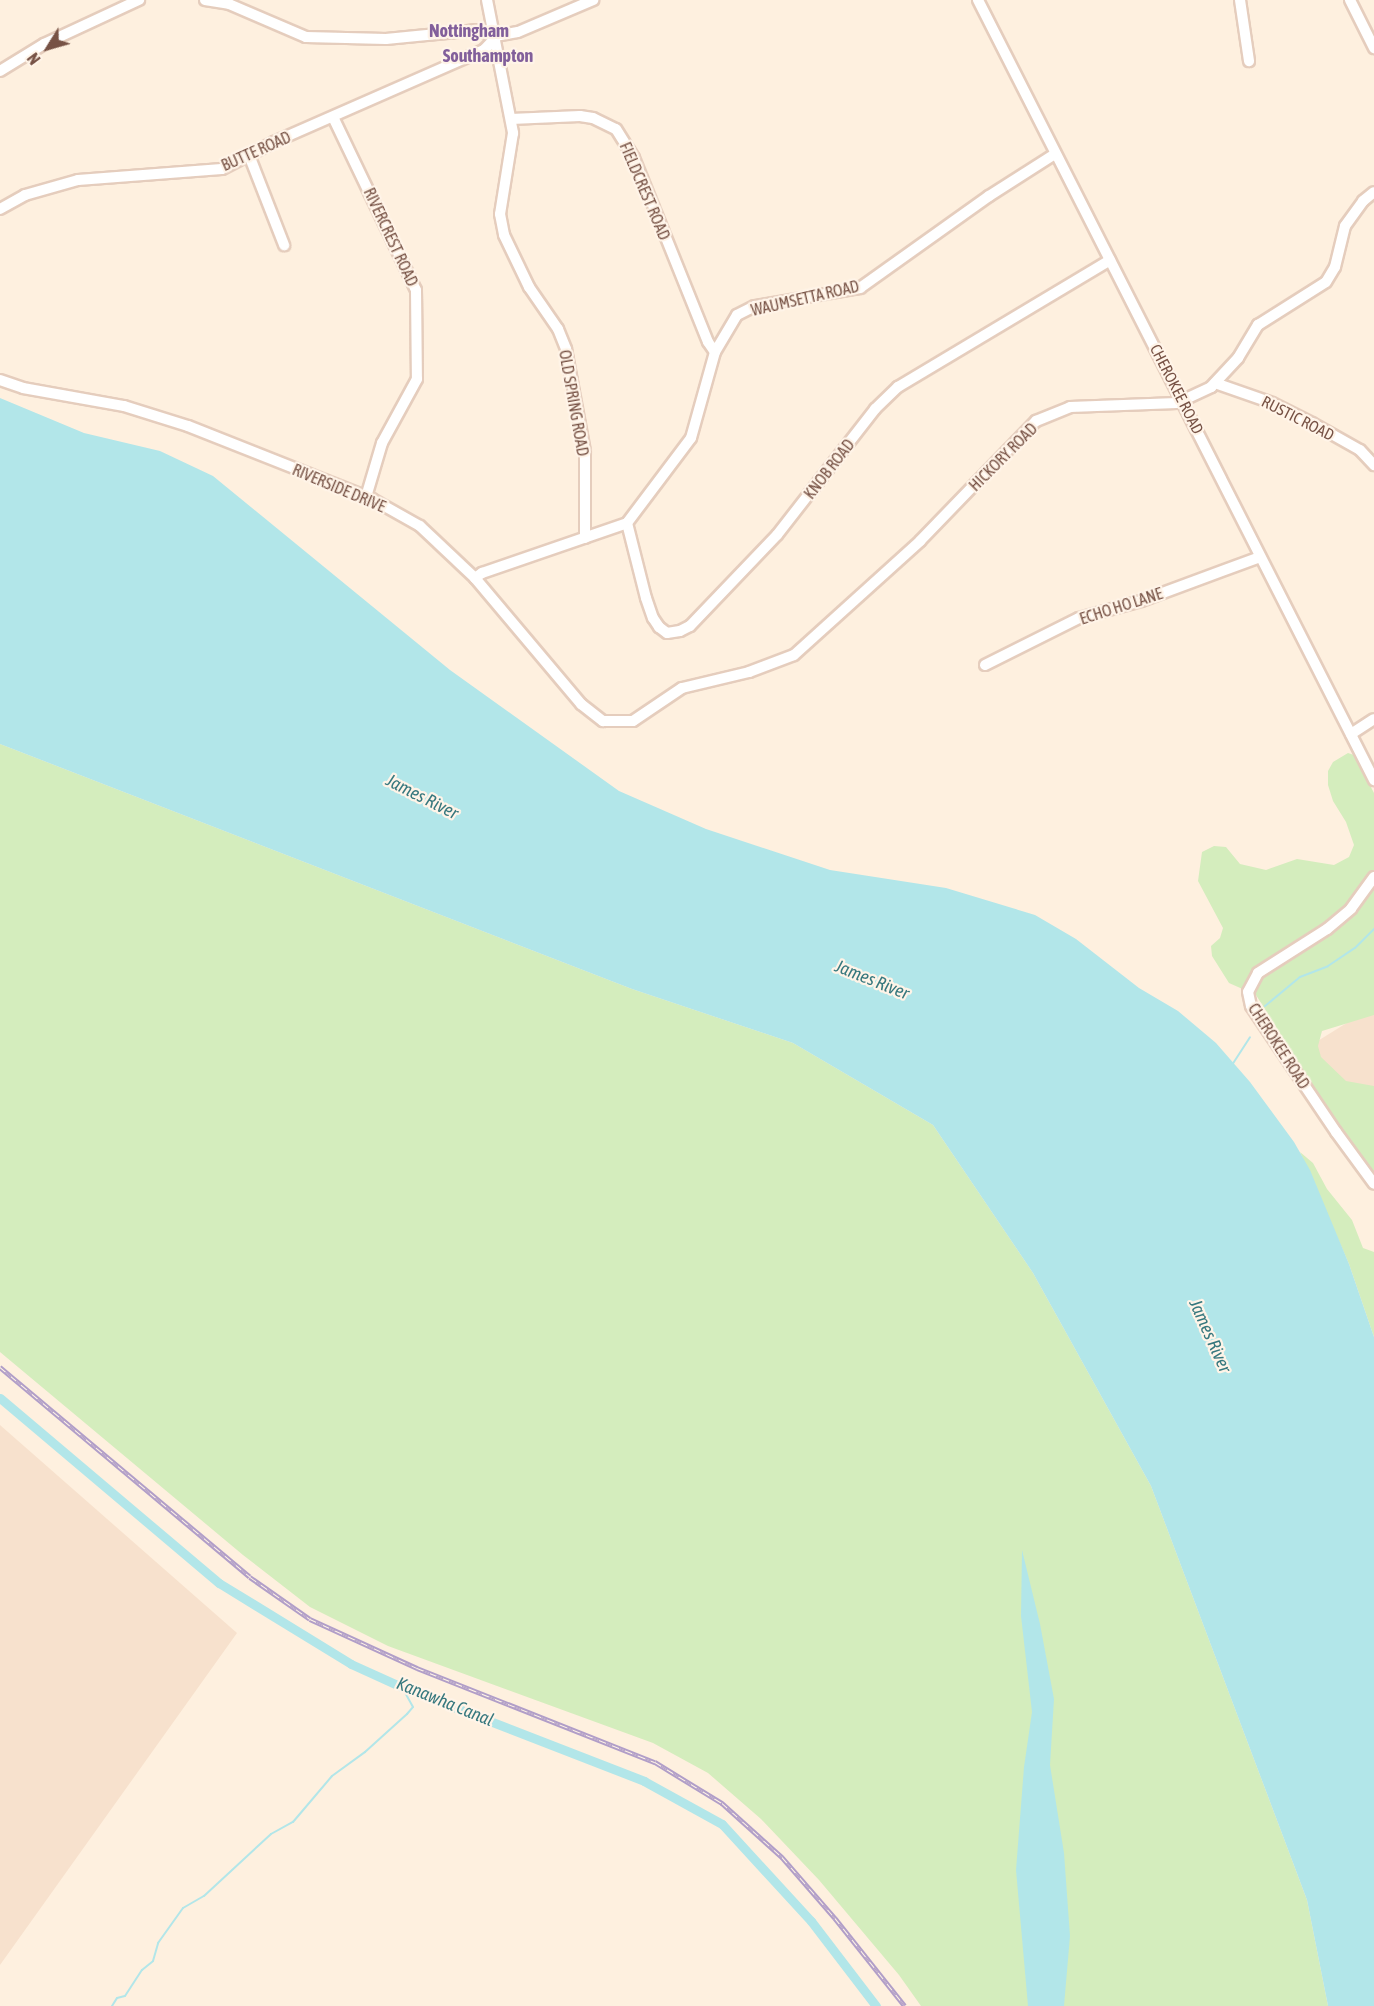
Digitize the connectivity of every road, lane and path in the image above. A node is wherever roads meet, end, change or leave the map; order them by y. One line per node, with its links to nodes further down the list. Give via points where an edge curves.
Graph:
1 (139, 0): 11 (street, via 44,44)
2 (205, 0): 8 (street, via 229,4 306,37 386,39 478,30)
3 (487, 0): 8 (street, OLD SPRING ROAD)
4 (593, 0): 8 (street, via 518,32)
5 (978, 0): 14 (street, CHEROKEE ROAD)
6 (1240, 0): 10 (street)
7 (1351, 0): 9 (street)
8 (495, 37): 12 (street, BUTTE ROAD, via 484,50); 13 (street, OLD SPRING ROAD)
9 (1374, 48)
10 (1249, 61)
11 (0, 70)
12 (333, 117): 15 (street, BUTTE ROAD); 25 (street, RIVERCREST ROAD, via 416,290 417,379 382,443)
13 (511, 119): 20 (street, FIELDCREST ROAD, via 580,116 616,129 634,158); 27 (street, OLD SPRING ROAD, via 511,159 500,214 504,235 529,287 558,329 566,349 585,452)
14 (1055, 154): 19 (street, CHEROKEE ROAD); 20 (street, WAUMSETTA ROAD, via 860,288 755,306 737,315)
15 (249, 155): 17 (street, BUTTE ROAD, via 222,169 78,180 25,195); 18 (street)
16 (1374, 192): 22 (street, HICKORY ROAD, via 1345,226 1335,267 1326,282 1258,325 1238,358)
17 (0, 209)
18 (284, 245)
19 (1110, 260): 23 (street, CHEROKEE ROAD); 26 (street, KNOB ROAD, via 898,387 875,409 777,535 690,626 667,633 653,618)
20 (715, 352): 26 (street, WAUMSETTA ROAD, via 692,438)
21 (0, 380): 25 (street, RIVERSIDE DRIVE, via 23,388 124,406 188,426)
22 (1215, 383): 23 (street, HICKORY ROAD); 24 (street, RUSTIC ROAD, via 1272,403 1360,450)
23 (1183, 401): 28 (street, CHEROKEE ROAD); 32 (street, HICKORY ROAD, via 1070,407 1036,421 921,541 794,655 749,672 682,688 633,721)
24 (1374, 465)
25 (366, 497): 29 (street, RIVERSIDE DRIVE, via 420,526)
26 (627, 523): 27 (street)
27 (585, 538): 29 (street)
28 (1260, 557): 30 (street, ECHO HO LANE, via 1141,601 1079,618); 33 (street, CHEROKEE ROAD)
29 (475, 578): 32 (street, RIVERSIDE DRIVE, via 581,704)
30 (984, 665)
31 (1374, 719): 33 (street)
32 (603, 721)
33 (1351, 734): 34 (street, CHEROKEE ROAD)
34 (1374, 780)
35 (1374, 877): 36 (street, CHEROKEE ROAD, via 1351,909 1327,929 1263,968 1253,978 1248,992 1251,1006)
36 (1374, 1184)

